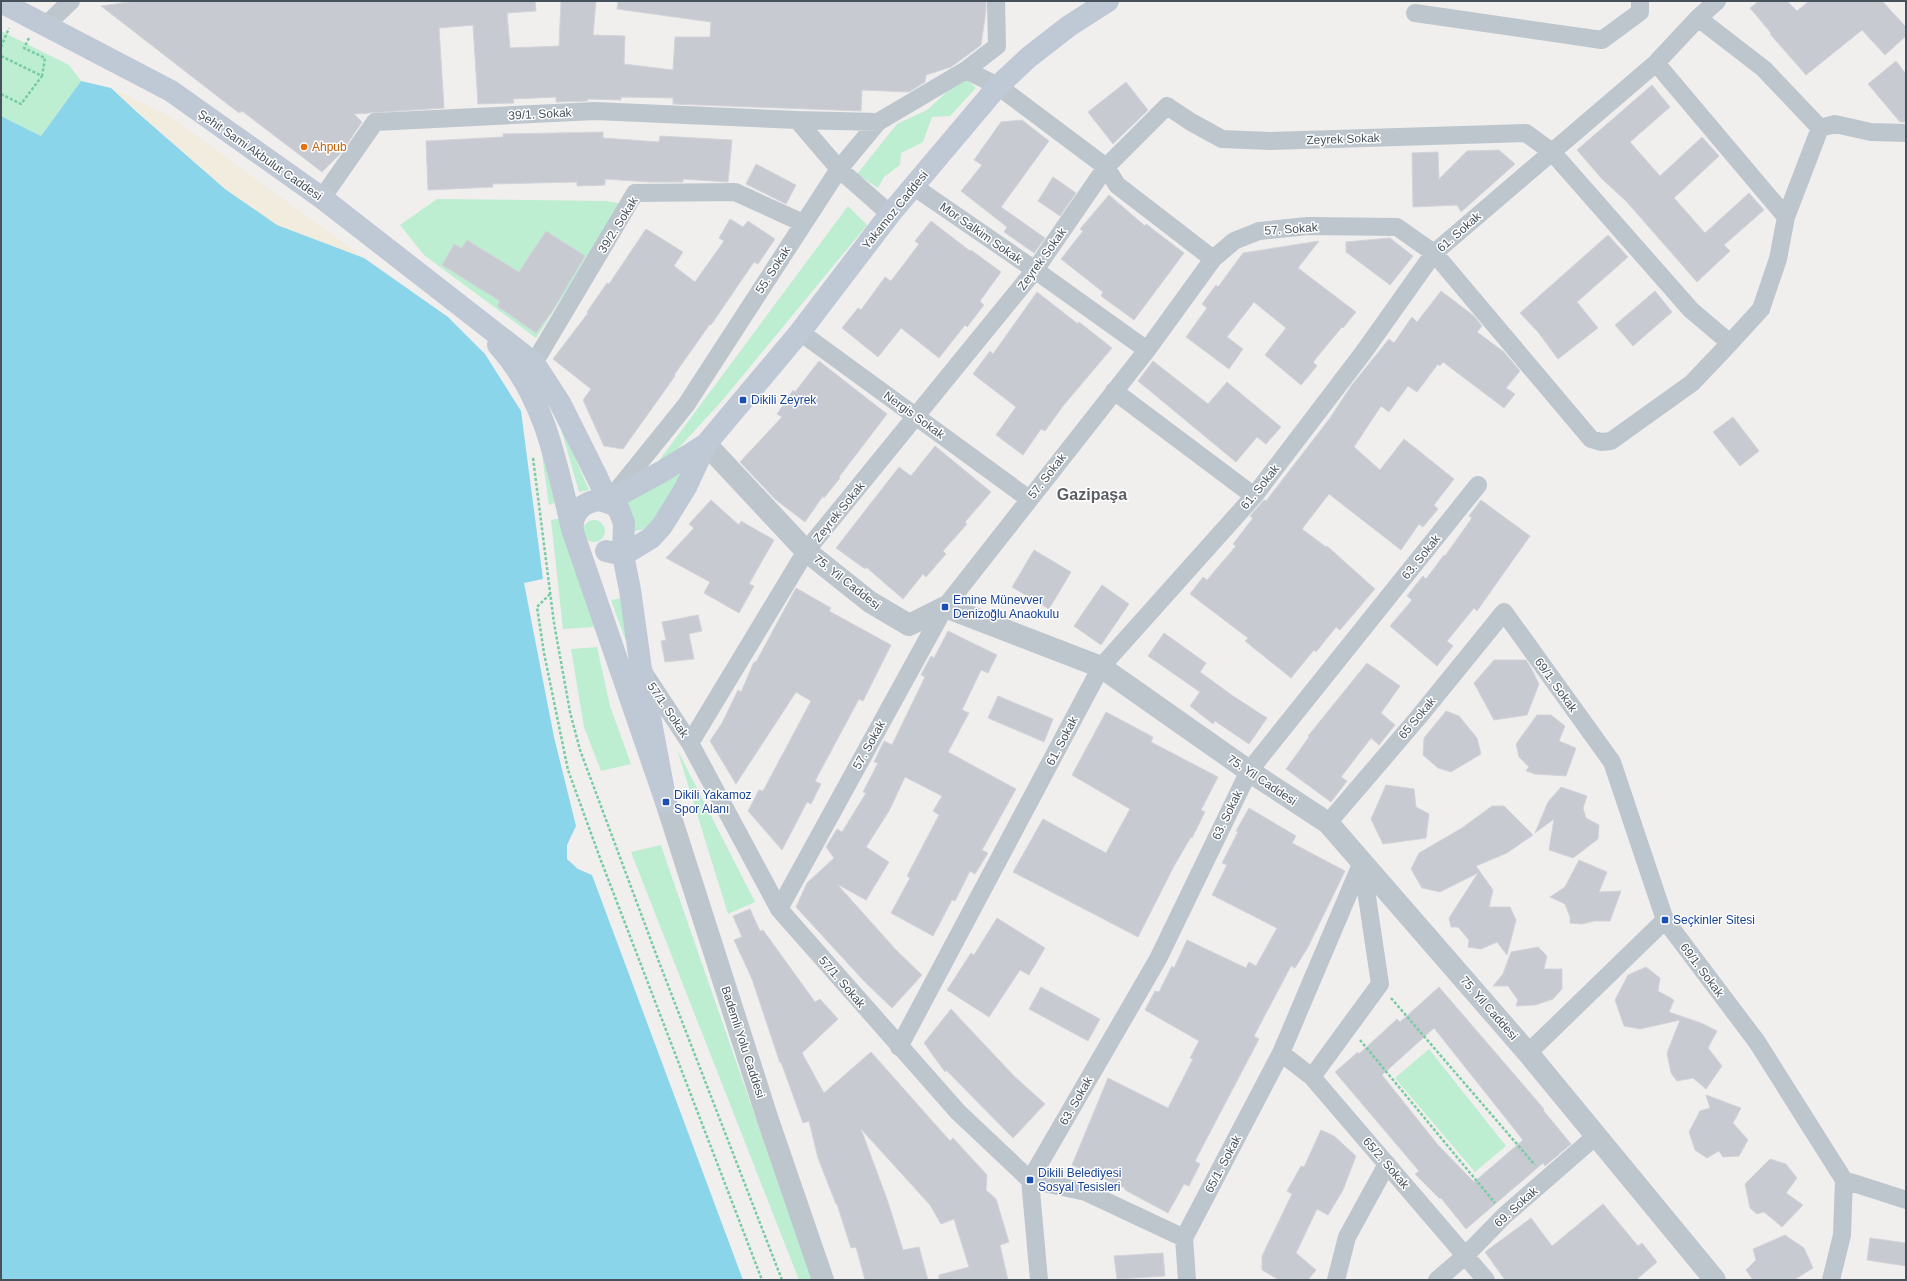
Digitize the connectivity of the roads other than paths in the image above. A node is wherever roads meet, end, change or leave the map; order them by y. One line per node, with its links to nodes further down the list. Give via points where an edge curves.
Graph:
1 (25, 1): 10 (main road, Şehit Sami Akbulut Caddesi)
2 (71, 1): 10 (street)
3 (996, 1): 12 (street, 55. Sokak, via 997,46)
4 (1108, 1): 13 (main road, Yakamoz Caddesi, via 1069,26)
5 (1640, 1): 8 (street, via 1640,12 1602,40)
6 (1717, 1): 9 (street, 61. Sokak)
7 (1, 2): 10 (main road, Şehit Sami Akbulut Caddesi)
8 (1415, 13)
9 (1698, 18): 11 (street, 61. Sokak); 16 (street, via 1764,69)
10 (37, 31): 22 (main road, Şehit Sami Akbulut Caddesi, via 171,91)
11 (1656, 63): 18 (street, 61. Sokak); 24 (street)
12 (966, 70): 13 (street); 15 (street, 55. Sokak)
13 (998, 86): 19 (street); 21 (main road, Yakamoz Caddesi)
14 (797, 120): 15 (street, 39/1. Sokak); 20 (street); 22 (street, 39/1. Sokak, via 595,111 375,122)
15 (878, 122): 20 (street, 55. Sokak)
16 (1820, 128): 17 (street, via 1835,124 1871,132); 24 (street, 57. Sokak)
17 (1906, 133)
18 (1552, 152): 19 (street, Zeyrek Sokak, via 1526,133 1270,141 1222,139 1167,106); 26 (street, 61. Sokak); 31 (street, via 1691,310)
19 (1106, 167): 27 (street, via 1117,185); 28 (street, Zeyrek Sokak)
20 (839, 169): 23 (street); 25 (street, 55. Sokak)
21 (913, 186): 23 (main road, Yakamoz Caddesi); 28 (street, Mor Salkim Sokak)
22 (322, 198): 29 (main road, Şehit Sami Akbulut Caddesi)
23 (890, 214): 30 (main road, Yakamoz Caddesi)
24 (1786, 217): 31 (street, 57. Sokak, via 1778,259 1762,309)
25 (803, 223): 33 (street, 39/2. Sokak, via 735,192 635,193); 40 (street, 55. Sokak, via 686,405)
26 (1434, 253): 27 (street, 57. Sokak, via 1397,227 1308,226 1259,231 1234,241); 31 (street, 57. Sokak, via 1591,439 1611,441 1692,382); 38 (street, 61. Sokak, via 1363,353)
27 (1213, 259): 32 (street, 57. Sokak)
28 (1035, 270): 32 (street, Mor Salkim Sokak); 35 (street, Zeyrek Sokak)
29 (462, 306): 33 (main road, Şehit Sami Akbulut Caddesi); 41 (main road, Şehit Sami Akbulut Caddesi, via 511,359 533,396 550,440)
30 (800, 332): 35 (street, Nergis Sokak); 36 (main road, Yakamoz Caddesi)
31 (1730, 343)
32 (1147, 350): 34 (street, 57. Sokak)
33 (534, 363): 40 (main road, Şehit Sami Akbulut Caddesi, via 560,403)
34 (1114, 391): 38 (street); 39 (street, 57. Sokak)
35 (916, 417): 39 (street, Nergis Sokak); 42 (street, Zeyrek Sokak)
36 (706, 444): 40 (main road); 42 (street, 75. Yil Caddesi); 43 (main road, via 686,487 662,526 651,538)
37 (1478, 486): 49 (street, 63. Sokak)
38 (1254, 496): 46 (street, 61. Sokak)
39 (1029, 499): 44 (street, 57. Sokak)
40 (608, 501): 41 (main road, via 592,500 578,509 574,516); 43 (main road, via 619,510 624,523 624,533)
41 (573, 532): 43 (main road, via 580,545 586,549 592,552); 50 (main road, Şehit Sami Akbulut Caddesi)
42 (806, 551): 44 (street, 75. Yil Caddesi, via 870,602 909,625); 48 (street, Zeyrek Sokak)
43 (615, 553): 47 (main road, via 630,590)
44 (945, 607): 46 (street, 75. Yil Caddesi); 53 (street, 57. Sokak)
45 (1504, 612): 51 (street, 65 Sokak); 54 (street, 69/1. Sokak, via 1612,762)
46 (1102, 667): 49 (street, 75. Yil Caddesi); 55 (street, 61. Sokak)
47 (641, 669): 48 (street, 57/1. Sokak); 50 (main road)
48 (690, 743): 53 (street, 57/1. Sokak)
49 (1249, 771): 51 (street, 75. Yil Caddesi); 61 (street, 63. Sokak, via 1158,959)
50 (666, 802): 66 (street, Bademli Yolu Caddesi, via 768,1120)
51 (1328, 824): 52 (street, 75. Yil Caddesi)
52 (1362, 862): 56 (street, 65/1. Sokak); 57 (street, 75. Yil Caddesi); 58 (street, via 1380,984)
53 (779, 909): 55 (street, 57/1. Sokak)
54 (1665, 920): 57 (street); 62 (street, 69/1. Sokak, via 1757,1042)
55 (899, 1047): 61 (street, 57/1. Sokak, via 958,1112)
56 (1281, 1053): 58 (street, 65/2. Sokak); 64 (street, 65/1. Sokak)
57 (1528, 1053): 59 (street, 75. Yil Caddesi)
58 (1312, 1076): 60 (street, 65/2. Sokak)
59 (1597, 1135): 65 (street, 69. Sokak, via 1505,1215); 72 (street, 75. Yil Caddesi)
60 (1387, 1164): 65 (street, 65/2. Sokak); 69 (street, via 1347,1237)
61 (1030, 1180): 64 (street, via 1086,1192); 67 (street)
62 (1844, 1180): 63 (street); 73 (street, via 1842,1235)
63 (1906, 1200)
64 (1184, 1238): 68 (street)
65 (1465, 1256): 70 (street, 69. Sokak); 71 (street, 65/2. Sokak)
66 (823, 1280)
67 (1039, 1280)
68 (1187, 1280)
69 (1336, 1280)
70 (1437, 1280)
71 (1486, 1280)
72 (1715, 1280)
73 (1831, 1280)

